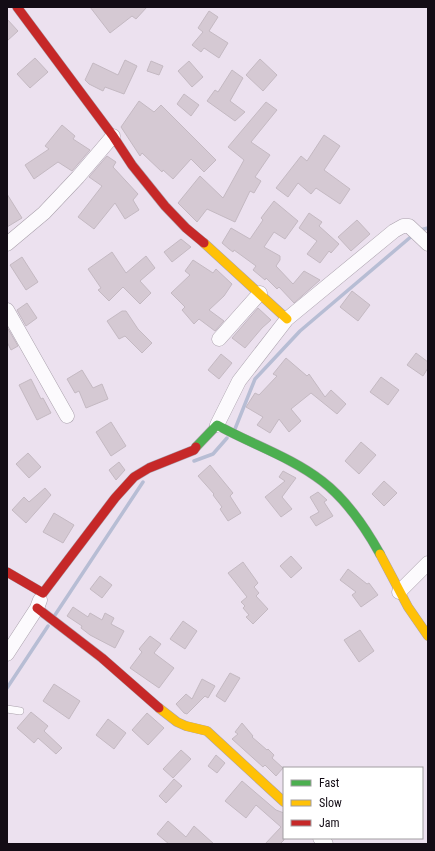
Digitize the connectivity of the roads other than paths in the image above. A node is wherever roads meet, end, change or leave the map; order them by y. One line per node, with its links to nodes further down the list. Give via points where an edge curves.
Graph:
1 (17, 7): 2 (street)
2 (113, 136): 4 (street, via 44,213); 5 (street, via 132,165 165,206 186,228)
3 (419, 235): 7 (street, via 403,226 394,231)
4 (7, 244)
5 (260, 293): 7 (street); 8 (street)
6 (7, 310): 9 (street)
7 (287, 319): 10 (street, via 238,381)
8 (219, 339)
9 (67, 416)
10 (219, 426): 13 (street, via 309,471 334,492 357,517); 14 (street, via 194,450 134,477 114,498)
11 (428, 564): 13 (street)
12 (7, 572): 14 (street)
13 (399, 592): 16 (street, via 419,626)
14 (43, 593): 15 (street)
15 (39, 610): 17 (street); 20 (street, via 102,658 163,712 186,726 207,731)
16 (428, 636)
17 (7, 654)
18 (7, 709): 19 (lane)
19 (20, 711)
20 (283, 801)

